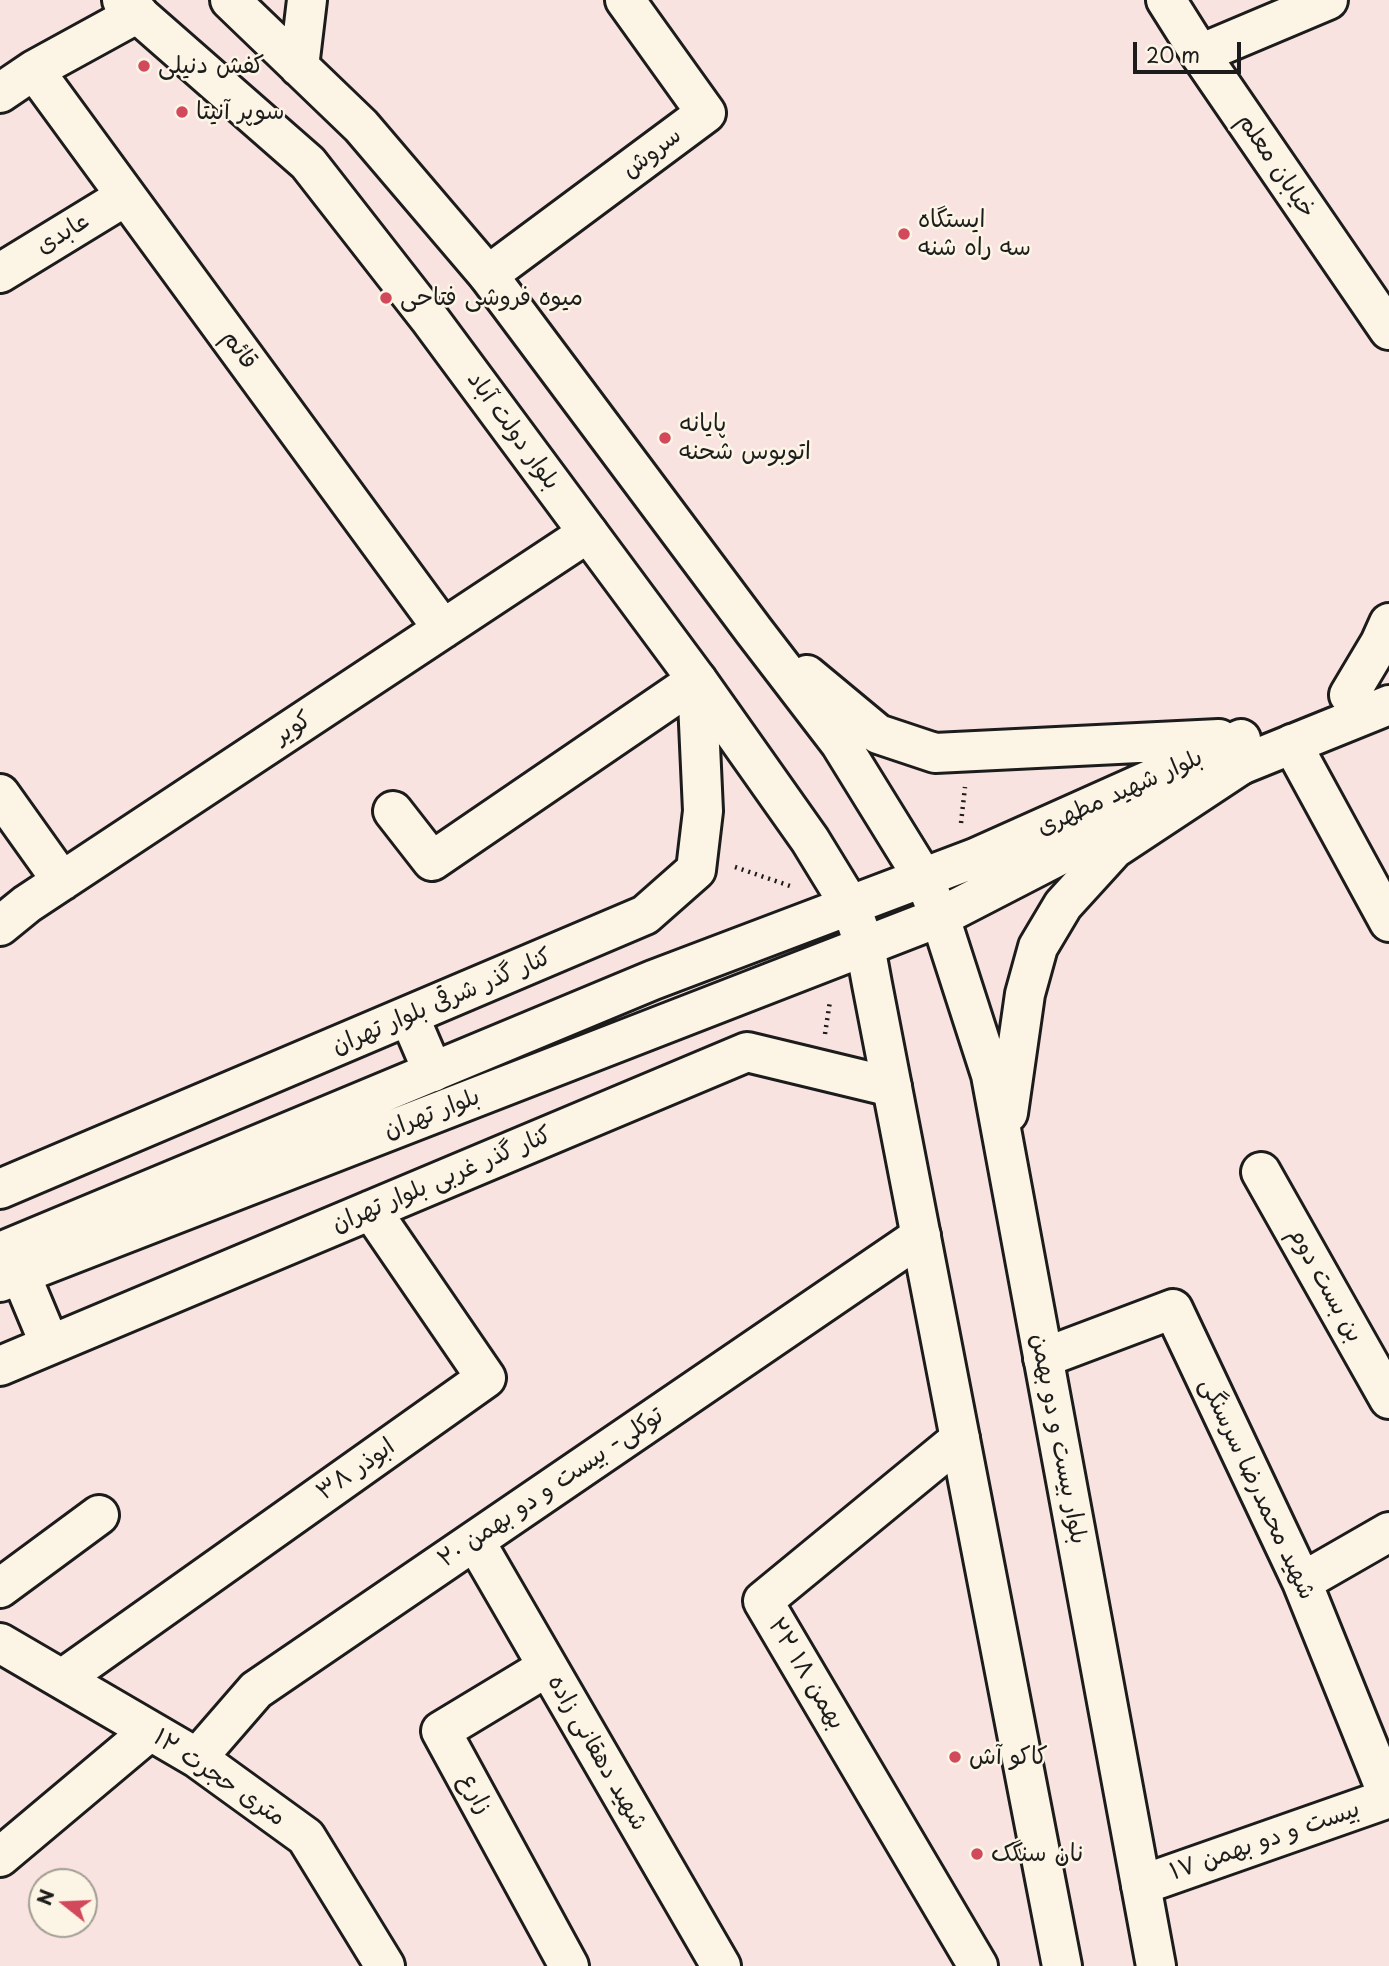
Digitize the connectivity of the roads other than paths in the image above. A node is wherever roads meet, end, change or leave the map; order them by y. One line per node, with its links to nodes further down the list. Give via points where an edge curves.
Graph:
1 (230, 0): 8 (street)
2 (307, 0): 8 (street)
3 (625, 0): 13 (street, سروش, via 706,113)
4 (1166, 0): 7 (street, خیابان معلم)
5 (1328, 0): 7 (street)
6 (139, 4): 9 (street); 15 (street, بلوار دولت آباد, via 308,163)
7 (1200, 54): 14 (street, خیابان معلم)
8 (299, 67): 13 (street, via 361,125)
9 (34, 70): 10 (street); 11 (street, قائم)
10 (0, 93)
11 (126, 196): 12 (street, عابدی); 17 (street, قائم)
12 (0, 273)
13 (488, 275): 18 (street)
14 (1389, 330)
15 (588, 533): 17 (street, کویر); 20 (street, بلوار دولت آباد)
16 (1389, 623): 21 (street)
17 (443, 629): 28 (street, کویر)
18 (754, 631): 24 (street, via 878,734 935,753); 27 (street, via 840,743)
19 (1389, 678): 21 (street, بلوار شهید مطهری)
20 (697, 680): 26 (street, via 432,861); 29 (street, بلوار دولت آباد, via 810,839); 34 (street, کنار گذر شرقی بلوار تهران, via 703,811 696,870 645,915)
21 (1349, 695): 24 (street, بلوار شهید مطهری)
22 (1389, 705): 23 (street, بلوار شهید مطهری)
23 (1292, 744): 24 (street, بلوار شهید مطهری); 31 (street)
24 (1245, 750): 27 (street, بلوار شهید مطهری); 30 (street, بلوار شهید مطهری); 37 (street, via 1114,849 1063,905 1038,947 1025,994)
25 (0, 794): 28 (street)
26 (393, 811)
27 (924, 879): 29 (street, بلوار شهید مطهری); 30 (street, بلوار بیست و دو بهمن)
28 (62, 881): 32 (street, کویر)
29 (851, 907): 33 (street, بلوار دولت آباد); 35 (street, بلوار تهران, via 653,980)
30 (940, 916): 33 (street, بلوار شهید مطهری); 37 (street, بلوار بیست و دو بهمن, via 990,1075)
31 (1389, 922)
32 (0, 926)
33 (864, 946): 36 (street); 42 (street, بلوار تهران)
34 (409, 1016): 35 (street); 39 (street, کنار گذر شرقی بلوار تهران)
35 (433, 1072): 42 (street, بلوار تهران)
36 (892, 1087): 40 (street, کنار گذر غربی بلوار تهران, via 747,1052); 41 (street)
37 (1004, 1146): 44 (street, بلوار بیست و دو بهمن)
38 (1261, 1172): 46 (street, بن بست دوم)
39 (0, 1189)
40 (372, 1210): 43 (street, کنار گذر غربی بلوار تهران); 55 (street, ۳۸ ابوذر, via 486,1378)
41 (921, 1236): 47 (street); 50 (street, توکلی- بیست و دو بهمن ۲۰)
42 (7, 1269): 43 (street)
43 (50, 1345): 45 (street, کنار گذر غربی بلوار تهران)
44 (1043, 1358): 51 (street, شهید محمدرضا سرسنگی, via 1173,1309); 60 (street, بلوار بیست و دو بهمن)
45 (0, 1366)
46 (1389, 1399)
47 (960, 1439): 64 (street, ۲۲ بهمن ۱۸, via 763,1601); 65 (street)
48 (99, 1515): 52 (street)
49 (1389, 1532): 51 (street)
50 (474, 1541): 54 (street, شهید دهقانی زاده); 57 (street, توکلی- بیست و دو بهمن ۲۰, via 256,1690)
51 (1302, 1582): 58 (street, شهید محمدرضا سرسنگی)
52 (0, 1588)
53 (0, 1643): 55 (street, ۱۲ متری حجرت)
54 (547, 1667): 62 (street, زارع, via 441,1731); 63 (street, شهید دهقانی زاده)
55 (62, 1679): 56 (street, ۱۲ متری حجرت)
56 (150, 1731): 57 (street, ۱۲ متری حجرت); 59 (street)
57 (197, 1758): 61 (street, ۱۲ متری حجرت, via 306,1837)
58 (1389, 1798): 60 (street, بیست و دو بهمن ۱۷)
59 (0, 1857)
60 (1141, 1885): 66 (street, بلوار بیست و دو بهمن)
61 (385, 1966)
62 (569, 1966)
63 (721, 1966)
64 (978, 1966)
65 (1062, 1966)
66 (1156, 1966)

